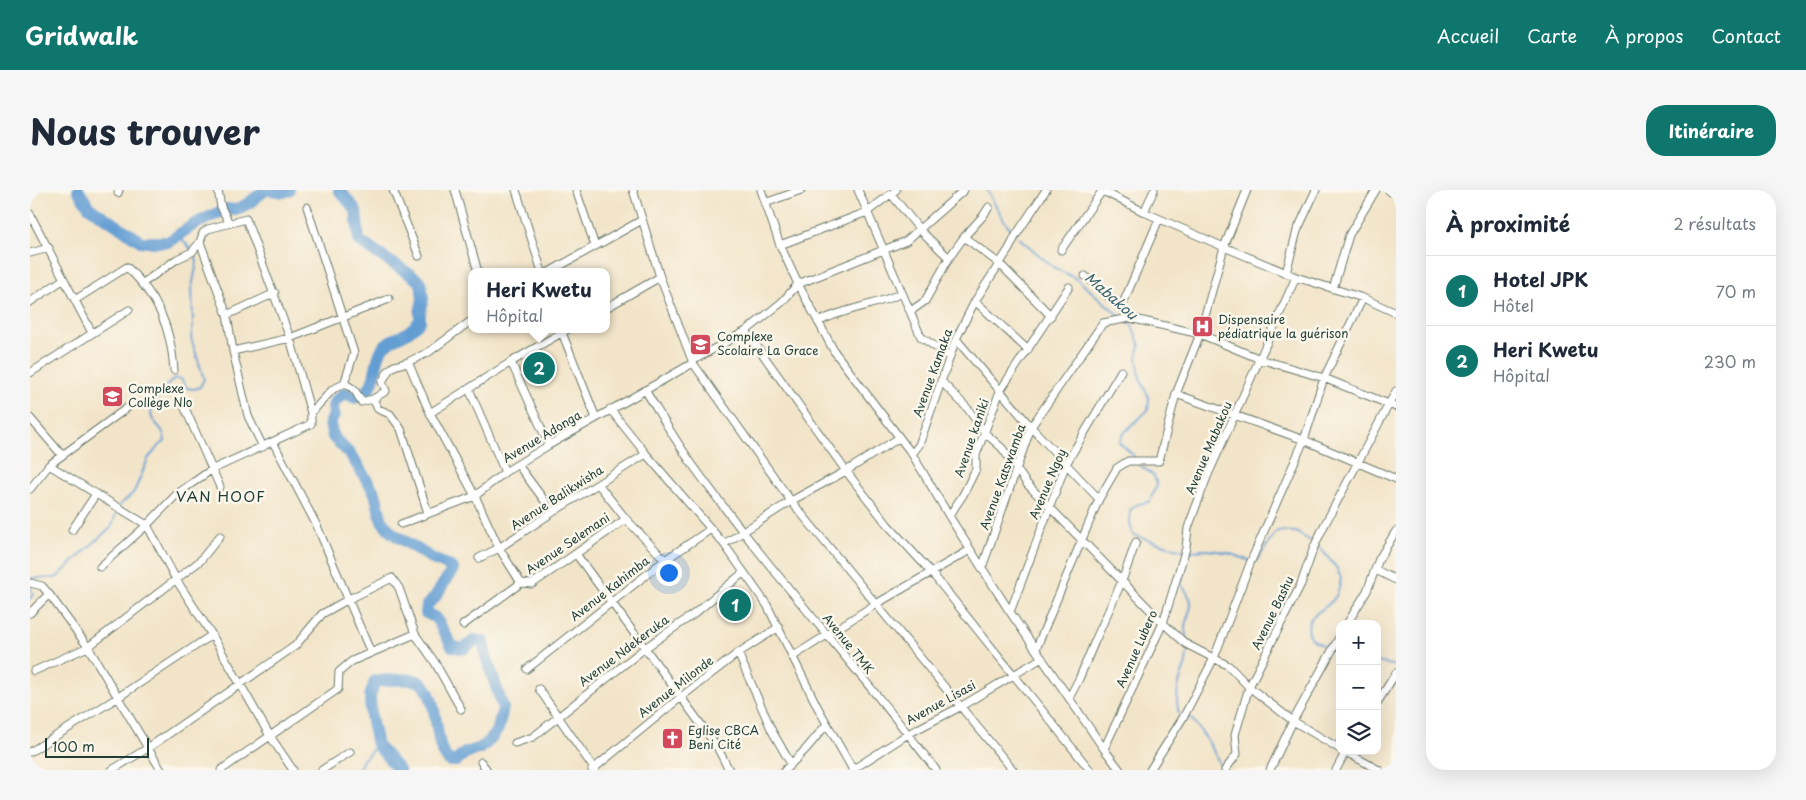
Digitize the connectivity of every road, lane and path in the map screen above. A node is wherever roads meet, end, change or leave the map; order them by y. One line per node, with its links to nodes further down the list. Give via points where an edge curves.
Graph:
1 (218, 190): 28 (street, via 221,207)
2 (393, 190): 39 (street)
3 (455, 190): 42 (street)
4 (516, 190): 43 (street)
5 (576, 190): 33 (street)
6 (633, 190): 27 (street)
7 (760, 190): 20 (street)
8 (801, 190): 20 (street)
9 (858, 190): 23 (street)
10 (964, 190): 29 (street)
11 (1046, 190): 41 (street, Avenue Kamaka)
12 (1102, 190): 24 (street); 36 (street)
13 (1154, 190): 24 (street)
14 (1247, 190): 34 (street)
15 (1316, 190): 45 (street, via 1297,231)
16 (1376, 190): 53 (street, via 1349,235)
17 (1390, 190): 19 (main road)
18 (893, 192): 23 (street); 29 (street)
19 (1396, 193)
20 (765, 203): 32 (street)
21 (307, 206): 68 (street)
22 (989, 207): 30 (street)
23 (867, 212): 32 (street); 37 (street)
24 (1144, 212): 26 (street)
25 (30, 214): 35 (street)
26 (1160, 219): 34 (street); 62 (street)
27 (642, 220): 33 (street); 47 (street)
28 (229, 221): 31 (street, via 202,233); 54 (street, via 246,219)
29 (920, 230): 37 (street); 40 (street)
30 (964, 237): 40 (street); 41 (street)
31 (200, 242): 50 (street, via 193,251); 66 (street)
32 (780, 245): 51 (street)
33 (595, 246): 44 (street)
34 (1224, 247): 45 (street); 76 (street)
35 (49, 248): 38 (street); 49 (street)
36 (1061, 250)
37 (884, 251): 51 (street); 55 (street)
38 (30, 253)
39 (419, 256)
40 (949, 258): 64 (street, via 925,301)
41 (1000, 264): 59 (street, Avenue Kamaka); 67 (street)
42 (477, 268)
43 (541, 268)
44 (556, 268)
45 (1286, 273): 48 (street)
46 (1085, 276): 62 (street)
47 (660, 277): 61 (street); 85 (street)
48 (1296, 277): 53 (street); 82 (street, Avenue Mabakou)
49 (64, 279): 58 (street); 60 (street)
50 (143, 283): 58 (street, via 126,267); 86 (street, via 168,330)
51 (798, 284): 70 (street); 72 (street, Avenue Adonga, via 782,302)
52 (1069, 287): 67 (street, Avenue kaniki)
53 (1333, 289): 56 (street)
54 (275, 293): 66 (street); 77 (street)
55 (902, 293): 64 (street); 70 (street)
56 (1363, 298): 65 (street); 89 (street)
57 (389, 299): 68 (street)
58 (75, 300): 73 (street)
59 (975, 301): 78 (street, Avenue Kamaka); 79 (street)
60 (30, 302)
61 (610, 306)
62 (1121, 308): 69 (street)
63 (129, 310): 73 (street)
64 (911, 311): 81 (street, via 921,338)
65 (1396, 313)
66 (227, 315): 80 (street)
67 (1051, 316): 79 (street, Avenue kaniki)
68 (344, 318): 77 (street); 91 (street, via 354,353)
69 (1130, 318): 76 (street); 107 (street, Avenue Katswamba, via 1103,323)
70 (818, 322): 109 (street, via 834,351)
71 (468, 323): 83 (street, via 429,352)
72 (746, 331): 85 (street, Avenue Adonga); 123 (street)
73 (92, 333): 88 (street)
74 (560, 333): 84 (street)
75 (564, 333): 106 (street)
76 (1200, 334): 82 (street); 96 (street)
77 (290, 338): 80 (street); 102 (street)
78 (956, 339): 81 (street, Avenue Kamaka); 94 (street)
79 (1028, 350): 94 (street, Avenue kaniki)
80 (234, 351): 113 (street, via 248,416)
81 (949, 356): 90 (street, Avenue Kamaka)
82 (1260, 359): 89 (street); 104 (street, Avenue Mabakou)
83 (408, 362): 98 (street, via 389,370 382,382 386,391); 103 (street)
84 (511, 362): 92 (street); 112 (street)
85 (693, 362): 93 (street, Avenue Adonga); 132 (street)
86 (174, 370)
87 (1121, 371): 118 (street, Avenue Ngoy)
88 (30, 373)
89 (1324, 378): 100 (street); 110 (street)
90 (941, 381): 108 (street, via 968,409); 116 (street, Avenue Kamaka, via 919,445)
91 (344, 384): 98 (street, via 350,386 362,402); 102 (street, via 333,389)
92 (469, 389): 103 (street); 124 (street)
93 (645, 390): 101 (street, Avenue Adonga); 143 (street, Avenue TMK, via 691,463)
94 (1000, 391): 107 (street); 108 (street, Avenue kaniki)
95 (1396, 391): 100 (street, Avenue Bashu)
96 (1176, 394): 104 (street); 131 (street, via 1159,461 1128,462 1116,468)
97 (180, 397): 122 (street)
98 (373, 399): 135 (street, via 401,429)
99 (131, 405): 114 (street)
100 (1393, 406): 117 (street, Avenue Bashu)
101 (610, 410): 106 (street, Avenue Adonga); 115 (street)
102 (311, 413): 111 (street, via 311,424)
103 (430, 413): 130 (street)
104 (1234, 416): 110 (street); 151 (street, Avenue Mabakou, via 1188,528)
105 (30, 418): 114 (street)
106 (596, 418): 112 (street, Avenue Adonga)
107 (1031, 427): 118 (street); 121 (street, Avenue Katswamba)
108 (985, 433): 121 (street); 136 (street, Avenue kaniki, via 976,456 976,469 964,495)
109 (899, 438): 116 (street); 123 (street)
110 (1304, 440): 117 (street); 185 (street, via 1251,561)
111 (273, 442): 113 (street); 165 (street, via 317,526)
112 (549, 445): 120 (street, Avenue Adonga)
113 (263, 447): 122 (street)
114 (61, 454): 119 (street)
115 (646, 454): 126 (street, Avenue Balikwisha); 140 (street)
116 (912, 454): 136 (street)
117 (1358, 463): 125 (street); 191 (street, Avenue Bashu, via 1325,524 1300,584)
118 (1066, 464): 131 (street); 133 (street, Avenue Ngoy)
119 (49, 465): 128 (street); 129 (street)
120 (518, 465): 124 (street, Avenue Adonga); 134 (street)
121 (1017, 468): 133 (street); 155 (street, Avenue Katswamba)
122 (211, 470): 127 (street); 139 (street, via 178,493)
123 (846, 471): 132 (street); 158 (street, via 886,524)
124 (505, 472): 130 (street, Avenue Adonga)
125 (1396, 479)
126 (598, 484): 134 (street, Avenue Balikwisha); 137 (street)
127 (220, 487)
128 (30, 489)
129 (96, 494): 139 (street); 141 (street)
130 (475, 496): 135 (street, Avenue Adonga); 148 (street)
131 (1098, 499): 145 (street)
132 (791, 502): 143 (street); 167 (street)
133 (1049, 506): 145 (street); 168 (street, Avenue Ngoy)
134 (553, 512): 148 (street, Avenue Balikwisha)
135 (428, 513): 138 (street, Avenue Adonga)
136 (948, 516): 149 (street)
137 (626, 519): 150 (street, Avenue Selemani); 153 (street)
138 (401, 524)
139 (147, 525): 154 (street); 160 (street)
140 (711, 529): 147 (street); 153 (street, Avenue Kahimba)
141 (72, 530)
142 (1396, 530): 156 (street, via 1378,559)
143 (744, 532): 147 (street); 176 (street, Avenue TMK)
144 (220, 536): 160 (street, via 200,561)
145 (1082, 539): 161 (street); 180 (street)
146 (1136, 542): 161 (street)
147 (724, 544): 157 (street)
148 (499, 548): 152 (street, Avenue Balikwisha); 163 (street)
149 (970, 550): 155 (street); 158 (street)
150 (576, 554): 163 (street, Avenue Selemani, via 532,584); 166 (street)
151 (1184, 556): 171 (street, Avenue Lubero)
152 (479, 558)
153 (665, 560): 166 (street, Avenue Kahimba)
154 (100, 567)
155 (982, 568): 168 (street)
156 (1376, 570): 159 (street); 170 (street)
157 (744, 572): 173 (street); 179 (street, Avenue Ndekeruka, via 694,614)
158 (931, 572): 167 (street); 189 (street)
159 (1396, 580)
160 (177, 581): 175 (street); 178 (street)
161 (1122, 581): 171 (street); 196 (street)
162 (30, 583): 164 (street, via 42,586)
163 (521, 583): 172 (street, Avenue Selemani)
164 (49, 594): 169 (street); 178 (street)
165 (347, 600): 174 (street, via 392,578 399,588); 181 (street); 190 (street, via 322,614 295,646)
166 (611, 602): 179 (street); 186 (street, Avenue Kahimba)
167 (876, 604): 176 (street); 197 (street)
168 (1010, 612): 180 (street)
169 (30, 613)
170 (1349, 620)
171 (1163, 623): 185 (street, via 1188,644); 207 (street, Avenue Lubero)
172 (462, 625)
173 (778, 627): 182 (street, Avenue Milonde); 183 (street)
174 (415, 634): 181 (street); 198 (street)
175 (212, 635): 190 (street); 195 (street)
176 (826, 635): 183 (street); 202 (street, Avenue TMK)
177 (1336, 642): 200 (street)
178 (88, 648): 187 (street); 195 (street)
179 (645, 648): 194 (street); 199 (street, Avenue Ndekeruka)
180 (1036, 649): 184 (street)
181 (371, 653): 203 (street, via 352,661 339,672 338,689)
182 (738, 653): 194 (street, Avenue Milonde); 213 (street, via 772,731)
183 (792, 657): 201 (street)
184 (1042, 658): 189 (street, Avenue Lisasi); 196 (street)
185 (1214, 658): 191 (street, via 1229,666); 228 (street, via 1183,718)
186 (526, 669)
187 (34, 671)
188 (1396, 673): 193 (street)
189 (1012, 675): 197 (street, Avenue Lisasi); 227 (street)
190 (240, 684): 203 (street); 206 (street)
191 (1249, 687): 200 (street); 229 (street, Avenue Bashu, via 1235,735 1237,754)
192 (539, 689): 199 (street)
193 (1381, 696)
194 (681, 697): 214 (street, Avenue Milonde); 222 (street, via 716,745)
195 (117, 698): 206 (street); 208 (street)
196 (1068, 698): 207 (street)
197 (960, 707): 202 (street, Avenue Lisasi); 226 (street)
198 (461, 710)
199 (558, 716): 204 (street, Avenue Ndekeruka, via 533,737); 214 (street)
200 (1293, 721): 205 (street); 230 (street)
201 (827, 724): 213 (street); 224 (street)
202 (908, 734): 224 (street, Avenue Lisasi); 225 (street, Avenue TMK)
203 (270, 736): 218 (street); 219 (street)
204 (515, 744)
205 (1336, 746)
206 (148, 748): 216 (street); 217 (street)
207 (1104, 749): 215 (street)
208 (30, 752)
209 (350, 752): 220 (street)
210 (1342, 755): 231 (street)
211 (1351, 755): 232 (street)
212 (481, 762): 221 (street)
213 (791, 764): 223 (street)
214 (593, 769)
215 (1116, 769)
216 (112, 770)
217 (161, 770)
218 (221, 770)
219 (294, 770)
220 (322, 770)
221 (487, 770)
222 (729, 770)
223 (785, 770)
224 (853, 770)
225 (936, 770)
226 (1013, 770)
227 (1090, 770)
228 (1150, 770)
229 (1225, 770)
230 (1270, 770)
231 (1336, 770)
232 (1379, 770)

